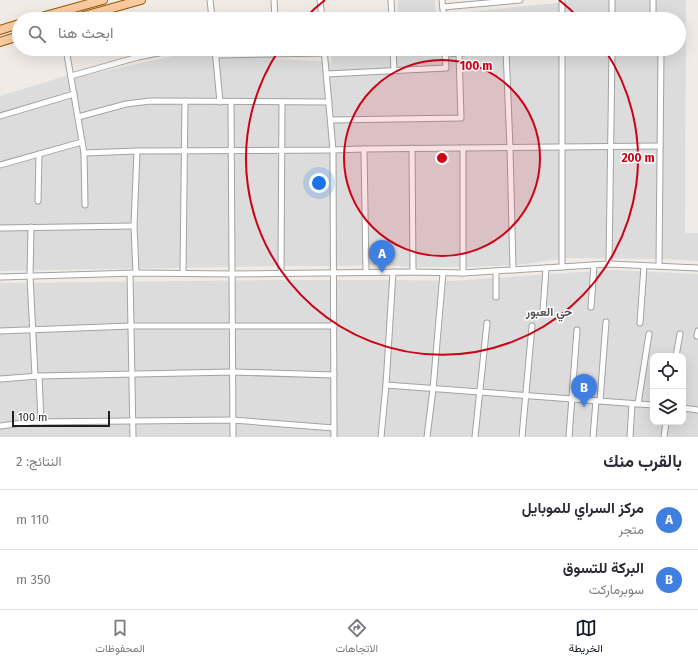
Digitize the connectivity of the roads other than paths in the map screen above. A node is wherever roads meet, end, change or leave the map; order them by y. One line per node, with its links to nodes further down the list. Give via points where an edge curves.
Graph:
1 (103, 0): 13 (main road)
2 (140, 0): 14 (main road)
3 (210, 0): 15 (street)
4 (274, 0): 16 (street)
5 (320, 0): 17 (street)
6 (391, 0): 18 (street)
7 (442, 0): 12 (street)
8 (520, 0): 12 (street)
9 (562, 0): 20 (street)
10 (612, 0): 21 (street)
11 (653, 0): 22 (street)
12 (443, 7): 19 (street)
13 (59, 12)
14 (98, 12)
15 (211, 12)
16 (275, 12)
17 (321, 12)
18 (392, 12)
19 (443, 12)
20 (562, 12)
21 (612, 12)
22 (653, 12)
23 (12, 26): 24 (main road)
24 (0, 30)
25 (12, 38): 26 (main road)
26 (0, 42)
27 (67, 56): 40 (street)
28 (143, 56): 40 (street)
29 (216, 56): 43 (street)
30 (325, 56): 39 (street)
31 (393, 56): 38 (street)
32 (445, 56): 38 (street, via 446,68)
33 (459, 56): 49 (street, via 461,118)
34 (506, 56): 56 (street)
35 (562, 56): 52 (street)
36 (612, 56): 53 (street)
37 (661, 56): 51 (street)
38 (394, 71): 39 (street)
39 (327, 74): 46 (street)
40 (71, 76): 41 (street)
41 (74, 94): 47 (street); 48 (street)
42 (185, 102): 43 (street); 48 (street, via 150,101 126,104); 58 (street)
43 (220, 102): 44 (street)
44 (231, 102): 45 (street); 59 (street)
45 (282, 102): 46 (street); 60 (street)
46 (329, 102): 49 (street)
47 (0, 116)
48 (78, 117): 50 (street)
49 (331, 120): 61 (street)
50 (82, 142): 63 (street); 64 (street)
51 (660, 146): 53 (street); 74 (street)
52 (562, 147): 53 (street); 56 (street); 75 (street)
53 (610, 147): 71 (street)
54 (412, 148): 55 (street); 57 (street); 82 (street)
55 (463, 148): 56 (street); 88 (street)
56 (510, 148): 78 (street)
57 (364, 149): 61 (street); 80 (street)
58 (184, 150): 59 (street); 62 (street); 84 (street)
59 (232, 150): 60 (street); 90 (street)
60 (282, 150): 61 (street); 85 (street)
61 (333, 150): 86 (street)
62 (137, 151): 64 (street); 68 (street)
63 (39, 154): 65 (street); 66 (street)
64 (84, 154): 67 (street)
65 (0, 165)
66 (38, 201)
67 (86, 206)
68 (134, 226): 69 (street); 83 (street)
69 (32, 227): 70 (street); 91 (street)
70 (0, 228)
71 (609, 264): 72 (street); 73 (street)
72 (594, 265): 75 (street); 94 (street)
73 (644, 266): 74 (street); 97 (street)
74 (659, 266): 77 (street)
75 (562, 267): 76 (street)
76 (546, 268): 78 (street); 95 (street)
77 (698, 268)
78 (513, 270): 79 (street)
79 (496, 271): 88 (street); 93 (street)
80 (366, 272): 81 (street); 86 (street)
81 (392, 272): 82 (street); 114 (street)
82 (414, 272): 87 (street)
83 (136, 273): 84 (street); 89 (street)
84 (183, 273): 90 (street)
85 (281, 273): 86 (street); 90 (street)
86 (334, 273): 101 (street)
87 (443, 273): 88 (street); 115 (street)
88 (463, 273)
89 (130, 274): 91 (street); 99 (street)
90 (232, 274): 100 (street)
91 (30, 276): 92 (street); 103 (street)
92 (0, 277)
93 (496, 297)
94 (591, 307)
95 (543, 311)
96 (606, 322): 119 (street)
97 (640, 322)
98 (488, 323): 116 (street)
99 (130, 326): 100 (street); 103 (street); 110 (street)
100 (232, 326): 101 (street); 109 (street)
101 (334, 326): 111 (street)
102 (532, 326): 117 (street)
103 (32, 330): 105 (street); 112 (street)
104 (576, 330): 118 (street)
105 (0, 331)
106 (649, 334): 120 (street)
107 (680, 334): 108 (street)
108 (677, 353)
109 (233, 372): 110 (street); 111 (street); 124 (street)
110 (132, 374): 112 (street); 125 (street)
111 (334, 375): 129 (street)
112 (37, 376): 113 (street); 126 (street)
113 (0, 379)
114 (386, 385): 115 (street); 133 (street)
115 (433, 389): 116 (street); 134 (street)
116 (480, 392): 117 (street); 135 (street)
117 (525, 396): 118 (street); 136 (street)
118 (572, 399): 119 (street); 137 (street)
119 (598, 401): 120 (street); 138 (street)
120 (635, 404): 121 (street); 139 (street)
121 (650, 405)
122 (686, 408): 123 (street)
123 (698, 410)
124 (233, 420): 125 (street); 129 (street); 131 (street)
125 (132, 421): 126 (street); 130 (street)
126 (41, 422): 128 (street)
127 (666, 425): 140 (street)
128 (0, 426)
129 (334, 428): 132 (street)
130 (133, 437)
131 (233, 437)
132 (334, 437)
133 (381, 437)
134 (427, 437)
135 (475, 437)
136 (522, 437)
137 (569, 437)
138 (593, 437)
139 (630, 437)
140 (664, 437)

